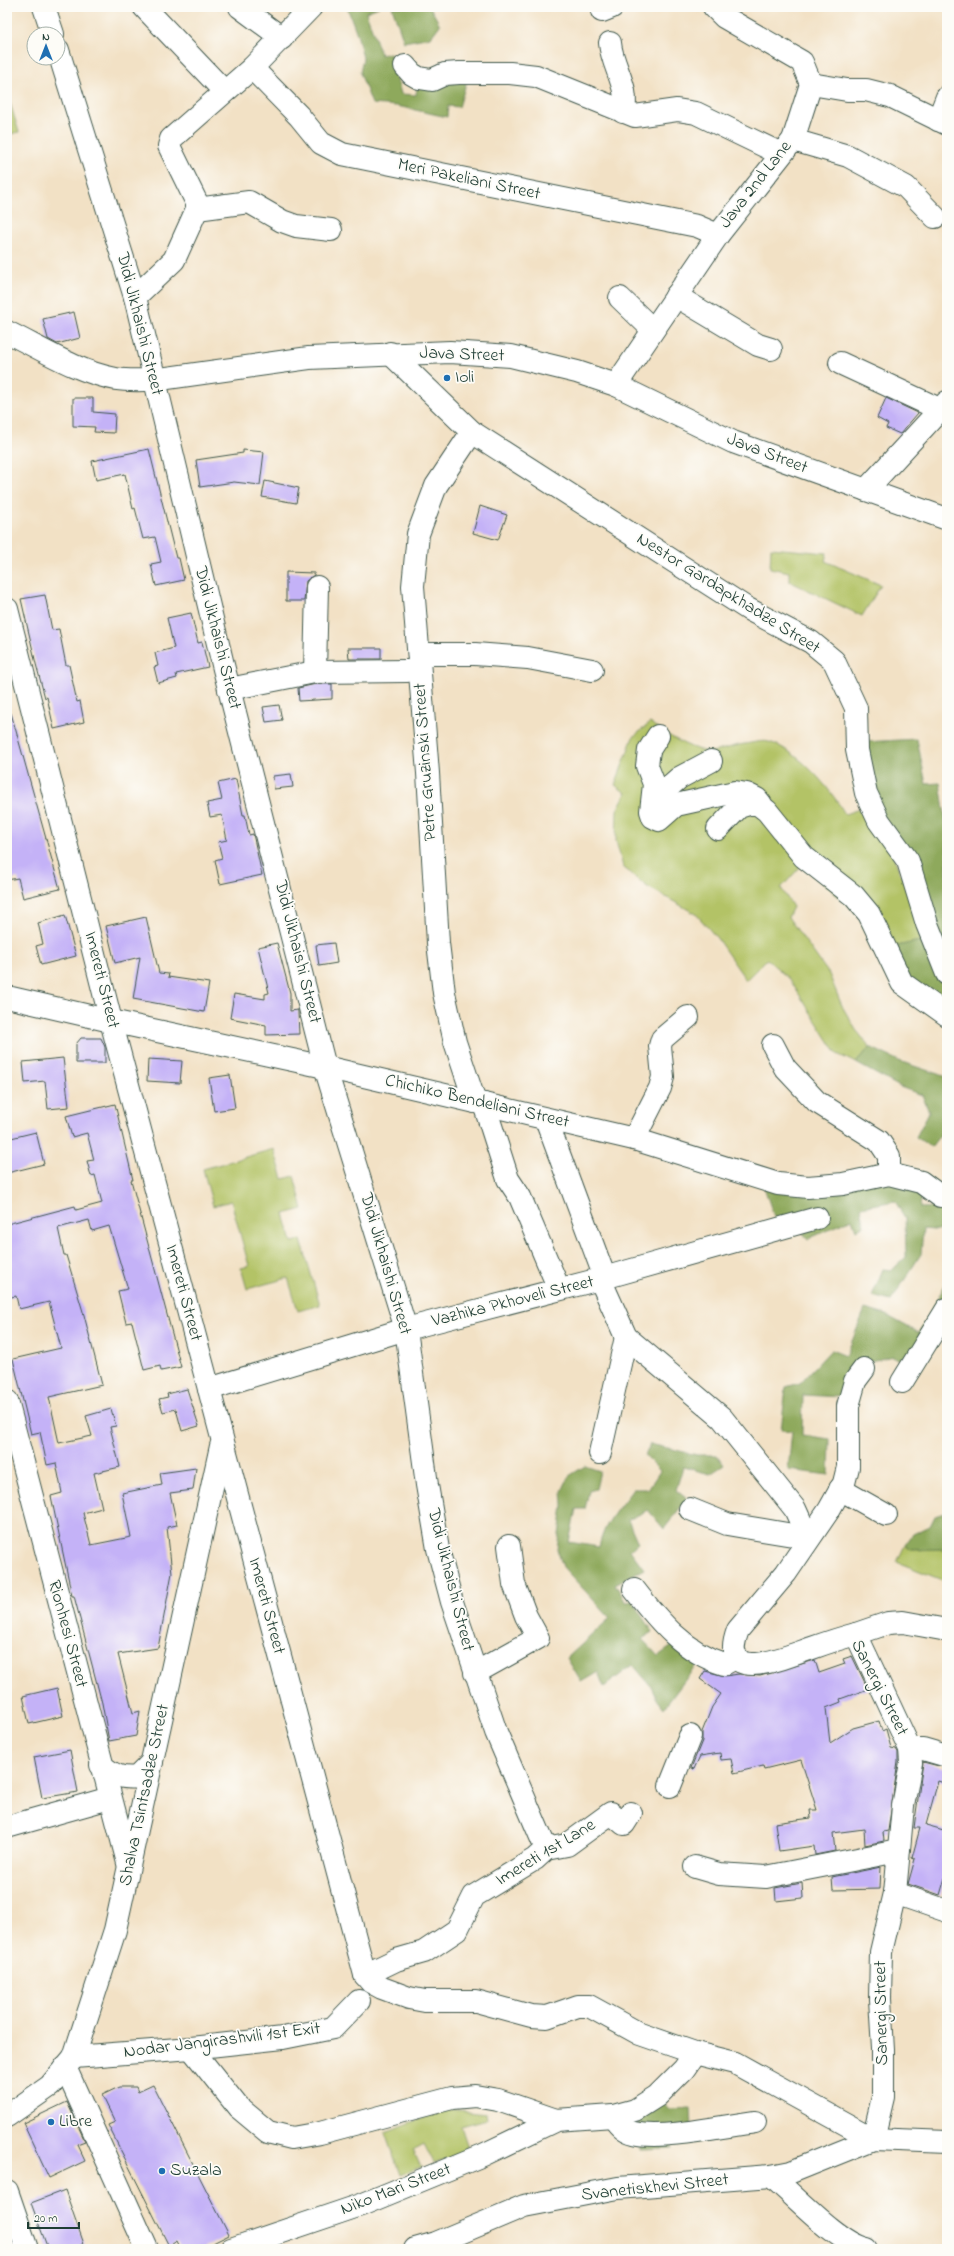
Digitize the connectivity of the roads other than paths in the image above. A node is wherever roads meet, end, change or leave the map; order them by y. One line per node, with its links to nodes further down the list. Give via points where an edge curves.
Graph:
1 (44, 7): 6 (street)
2 (144, 7): 13 (street)
3 (240, 7): 7 (street)
4 (311, 7): 7 (street)
5 (714, 7): 12 (street, via 724,17 802,62)
6 (50, 26)
7 (282, 38): 11 (street)
8 (610, 44): 15 (street, via 611,55 626,98)
9 (63, 66): 23 (street, Didi Jikhaishi Street)
10 (405, 66): 15 (street, via 412,74 432,80 445,74 459,73 536,76)
11 (252, 68): 13 (street); 21 (street, Meri Pakeliani Street, via 299,116 321,143 342,154 697,226)
12 (811, 84): 16 (street, via 847,90 866,90 890,96); 17 (street, Java 2nd Lane)
13 (224, 91): 18 (street, via 171,140 169,146 197,203)
14 (947, 97): 16 (street)
15 (623, 112): 17 (street, via 635,116 677,110 696,113)
16 (943, 122)
17 (787, 147): 19 (street, via 848,156 906,187); 21 (street, Java 2nd Lane)
18 (197, 209): 20 (street, via 249,202 296,226); 23 (street, via 174,260)
19 (935, 217)
20 (331, 230)
21 (718, 235): 22 (street, Java 2nd Lane)
22 (676, 296): 25 (street, Java 2nd Lane); 27 (street, via 758,345)
23 (134, 297): 30 (street, Didi Jikhaishi Street)
24 (620, 298): 25 (street)
25 (654, 330): 31 (street, Java 2nd Lane)
26 (7, 332): 30 (street, Java Street, via 83,369 116,379)
27 (771, 349)
28 (390, 353): 30 (street, Java Street, via 309,358); 31 (street, Java Street, via 450,352 511,356 577,372); 33 (street, Nestor Gardapkhadze Street)
29 (840, 363): 32 (street)
30 (153, 380): 41 (street, Didi Jikhaishi Street)
31 (616, 385): 34 (street, Java Street, via 733,442)
32 (943, 405): 34 (street)
33 (472, 432): 38 (street, Petre Gruzinski Street, via 436,486 418,534 413,586); 47 (street, Nestor Gardapkhadze Street, via 748,609 811,642 834,661 856,708 857,750 866,793 879,821 908,861)
34 (866, 490): 35 (street, Java Street)
35 (947, 519)
36 (317, 588): 40 (street)
37 (7, 609): 51 (street, Imereti Street)
38 (413, 662): 39 (street, via 475,654 528,658); 40 (street); 54 (street, Petre Gruzinski Street, via 428,773 438,944 444,993 455,1042)
39 (592, 670)
40 (315, 672): 41 (street)
41 (229, 689): 53 (street, Didi Jikhaishi Street)
42 (658, 736): 44 (street, via 650,750 647,766 654,784)
43 (711, 761): 44 (street, via 679,778)
44 (653, 801): 45 (street, via 651,811 653,817 659,820 676,805 735,792 757,799)
45 (767, 812): 46 (street, via 758,804 739,807); 49 (street, via 804,857 854,896 869,914 902,983)
46 (718, 829)
47 (947, 974)
48 (7, 997): 51 (street, Chichiko Bendeliani Street)
49 (947, 1015)
50 (688, 1017): 56 (street, via 662,1039 660,1046 663,1077 660,1088)
51 (111, 1021): 53 (street, Chichiko Bendeliani Street); 67 (street, Imereti Street)
52 (773, 1045): 57 (street, via 785,1068 817,1102 879,1141 889,1156)
53 (325, 1067): 54 (street, Chichiko Bendeliani Street); 63 (street, Didi Jikhaishi Street)
54 (479, 1103): 55 (street, Chichiko Bendeliani Street); 61 (street, Petre Gruzinski Street, via 508,1179 520,1197)
55 (546, 1119): 56 (street, Chichiko Bendeliani Street); 60 (street)
56 (634, 1138): 57 (street, Chichiko Bendeliani Street, via 778,1184 843,1184)
57 (889, 1174): 58 (street, Chichiko Bendeliani Street, via 920,1182)
58 (940, 1196)
59 (818, 1218): 60 (street, Vazhika Pkhoveli Street)
60 (602, 1279): 61 (street, Vazhika Pkhoveli Street); 64 (street)
61 (559, 1289): 63 (street, Vazhika Pkhoveli Street)
62 (947, 1309): 66 (street)
63 (406, 1329): 67 (street, Vazhika Pkhoveli Street); 80 (street, Didi Jikhaishi Street, via 438,1549)
64 (626, 1337): 70 (street); 74 (street, via 722,1418 795,1509 804,1529)
65 (864, 1369): 71 (street, via 855,1381 848,1406 848,1467)
66 (902, 1382)
67 (209, 1389): 69 (street, Imereti Street)
68 (7, 1401): 85 (street, Rionhesi Street)
69 (222, 1442): 84 (street, Shalva Tsintsadze Street); 96 (street, Imereti Street)
70 (600, 1453)
71 (840, 1489): 73 (street); 74 (street, via 829,1510)
72 (690, 1509): 74 (street, via 727,1524)
73 (886, 1515)
74 (805, 1540): 79 (street, via 786,1573 738,1630 734,1650)
75 (509, 1546): 80 (street, via 514,1584 526,1616 538,1638)
76 (634, 1589): 79 (street, via 659,1621 697,1652 724,1664)
77 (947, 1630): 78 (street, via 903,1622 888,1623)
78 (856, 1634): 79 (street, Sanergi Street, via 770,1663 750,1665); 82 (street, Sanergi Street)
79 (737, 1657)
80 (475, 1673): 90 (street, Didi Jikhaishi Street, via 496,1732)
81 (690, 1736): 86 (street)
82 (910, 1749): 83 (street, via 924,1749); 91 (street, Sanergi Street, via 911,1763)
83 (947, 1756)
84 (152, 1762): 85 (street, via 137,1777 126,1778 118,1777); 92 (street, Shalva Tsintsadze Street)
85 (102, 1765): 87 (street, Rionhesi Street)
86 (670, 1786)
87 (110, 1798): 89 (street); 92 (street, Rionhesi Street)
88 (630, 1813): 90 (street, Imereti 1st Lane, via 624,1824 611,1813 567,1845)
89 (7, 1827)
90 (546, 1848): 96 (street, Imereti 1st Lane, via 535,1859 474,1896 457,1930 424,1952 396,1960)
91 (898, 1851): 93 (street, via 766,1877 719,1874); 94 (street, Sanergi Street)
92 (129, 1866): 100 (street, Shalva Tsintsadze Street, via 115,1930)
93 (695, 1867)
94 (895, 1893): 95 (street); 105 (street, Sanergi Street, via 881,1952 883,2097)
95 (947, 1911)
96 (365, 1975): 99 (street, via 382,1988 409,1998 425,2001 476,2001 531,2016 548,2016 578,2006 589,2006 640,2034)
97 (359, 2001): 98 (street, Nodar Jangirashvili 1st Exit, via 333,2028 283,2038)
98 (191, 2048): 100 (street, Nodar Jangirashvili 1st Exit); 103 (street, via 238,2107 268,2132 292,2138 452,2098 474,2096 498,2100)
99 (695, 2053): 102 (street, via 684,2069 657,2096 635,2110); 105 (street, via 735,2063)
100 (70, 2062): 101 (street, Shalva Tsintsadze Street, via 50,2086); 110 (street)
101 (7, 2116)
102 (613, 2116): 103 (street); 104 (street, via 621,2127 633,2133 654,2136)
103 (556, 2120): 111 (street, Niko Mari Street, via 483,2155 361,2205)
104 (755, 2122)
105 (873, 2139): 106 (street); 107 (street, Svanetiskhevi Street, via 791,2172)
106 (947, 2142)
107 (771, 2176): 112 (street, Svanetiskhevi Street, via 618,2188 524,2206 436,2243); 113 (street, via 838,2235 859,2248)
108 (7, 2191): 109 (street)
109 (28, 2249)
110 (147, 2249)
111 (231, 2249)
112 (415, 2249)
113 (866, 2249)

